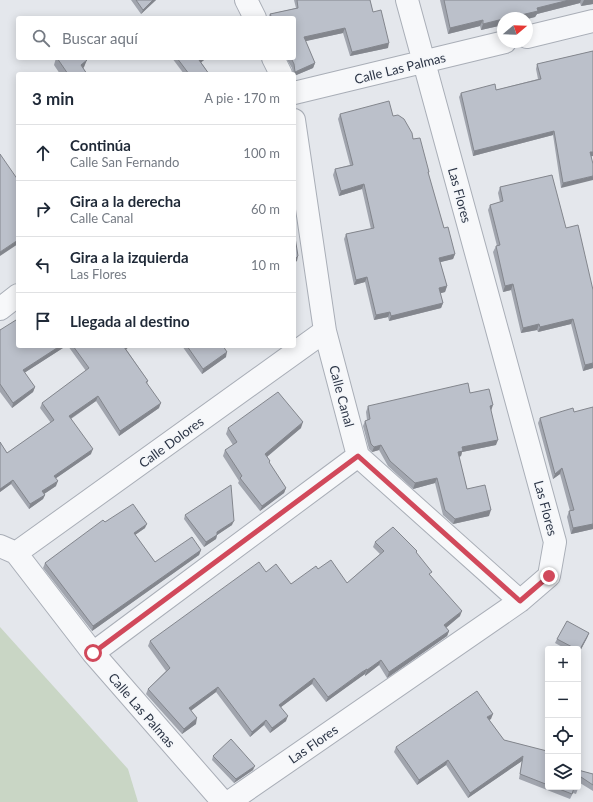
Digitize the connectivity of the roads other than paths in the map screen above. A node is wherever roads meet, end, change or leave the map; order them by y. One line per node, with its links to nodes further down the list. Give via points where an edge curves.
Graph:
1 (246, 0): 3 (street)
2 (407, 0): 8 (street, Las Flores)
3 (254, 16)
4 (593, 21): 5 (street)
5 (533, 36)
6 (497, 44): 8 (street, Calle Las Palmas)
7 (274, 60): 9 (street)
8 (424, 62): 10 (street, Calle Las Palmas); 17 (street, Las Flores, via 555,542 549,576)
9 (280, 72)
10 (296, 93)
11 (296, 134): 14 (street, Calle Canal)
12 (16, 297): 13 (street)
13 (0, 309)
14 (325, 331): 15 (street, Calle Canal); 16 (street, Calle Dolores)
15 (358, 456): 17 (street); 18 (street)
16 (8, 550): 18 (street, Calle Las Palmas)
17 (520, 601): 20 (street, Las Flores)
18 (93, 653): 19 (street, Calle Las Palmas)
19 (223, 802)
20 (229, 802)

